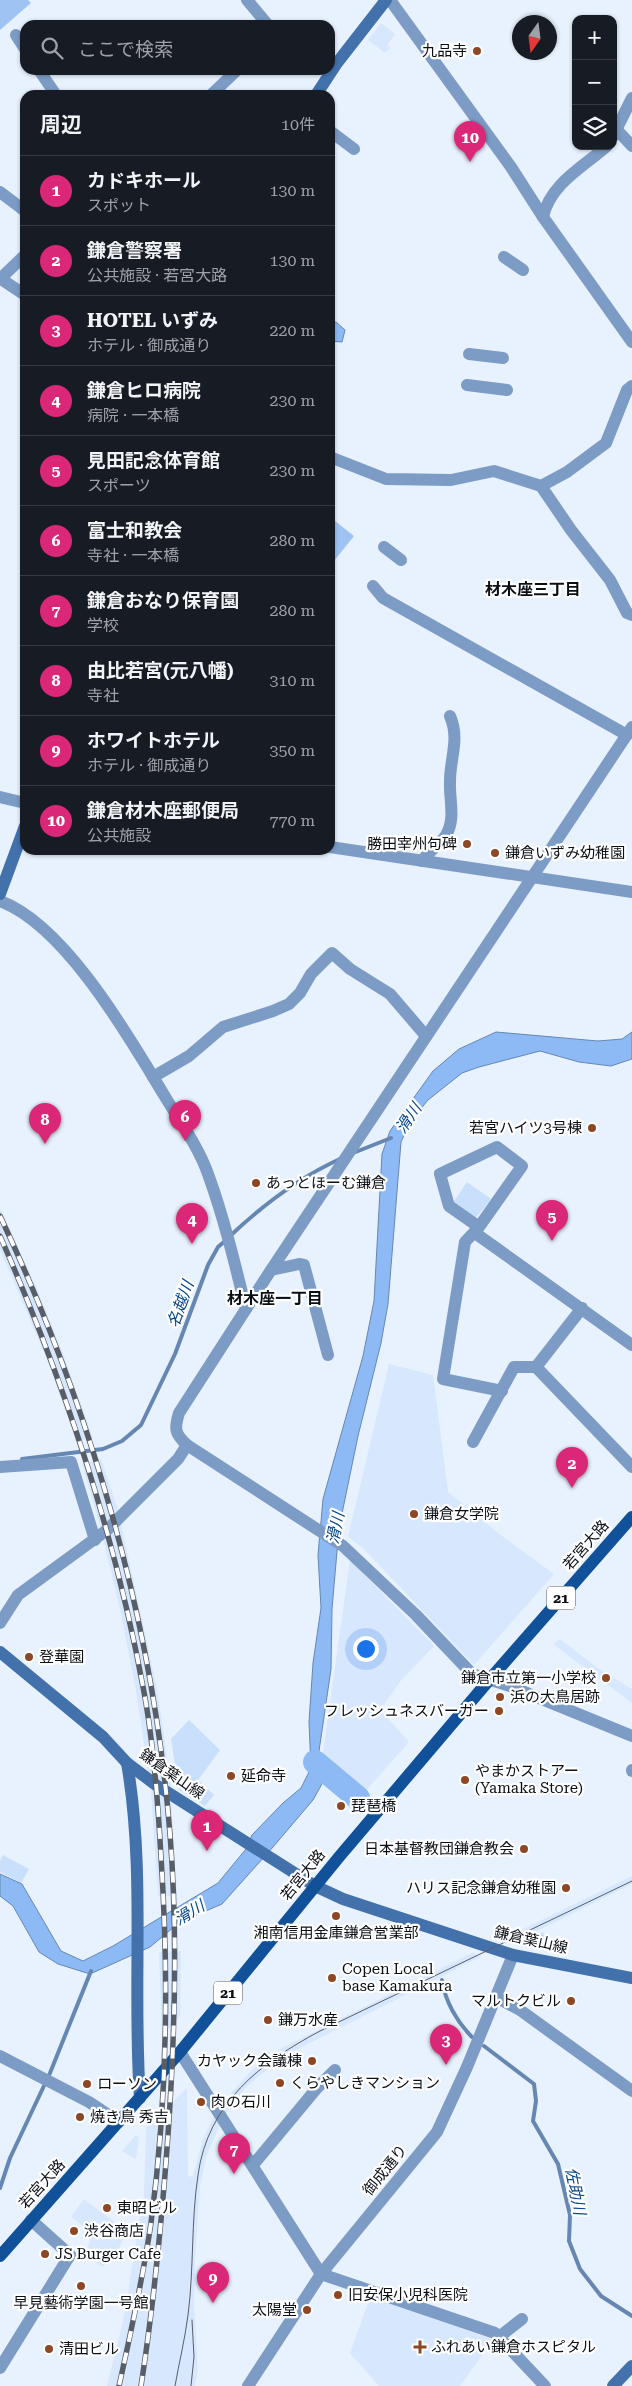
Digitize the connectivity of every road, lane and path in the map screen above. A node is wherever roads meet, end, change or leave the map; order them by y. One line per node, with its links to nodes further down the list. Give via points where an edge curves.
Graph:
1 (247, 0): 4 (street)
2 (386, 0): 7 (main road)
3 (390, 0): 23 (street, via 511,167)
4 (264, 20)
5 (16, 35): 6 (street)
6 (20, 41)
7 (335, 60)
8 (42, 75): 11 (street)
9 (232, 75): 12 (street)
10 (327, 75): 13 (main road)
11 (53, 90)
12 (216, 90)
13 (319, 90)
14 (632, 98): 15 (street)
15 (617, 129)
16 (335, 135): 19 (street)
17 (617, 135): 18 (street)
18 (632, 146)
19 (354, 150)
20 (602, 150): 23 (street, via 556,190 545,204)
21 (0, 192): 22 (street)
22 (20, 207)
23 (543, 217): 29 (street)
24 (504, 257): 26 (street)
25 (20, 261): 27 (street)
26 (523, 270)
27 (0, 279): 28 (street)
28 (20, 292)
29 (632, 342)
30 (469, 354): 31 (street)
31 (503, 358)
32 (468, 385): 34 (street)
33 (632, 386): 36 (street, via 627,390 606,443 567,472)
34 (507, 390)
35 (335, 459): 36 (street, via 386,479 451,480 494,471)
36 (541, 486): 40 (street, via 610,580 627,613)
37 (384, 547): 38 (street)
38 (401, 560)
39 (373, 586): 42 (street, via 383,598)
40 (632, 615)
41 (450, 716): 47 (street, via 455,738 450,782 452,812 445,837)
42 (629, 731): 48 (street)
43 (0, 797): 44 (street)
44 (20, 802)
45 (20, 840): 50 (main road)
46 (335, 849): 47 (street)
47 (422, 861): 48 (street)
48 (534, 876): 49 (street); 52 (street)
49 (632, 892)
50 (0, 894)
51 (0, 901): 53 (street, via 13,906 64,950 104,999)
52 (426, 1036): 53 (street, via 390,994 350,969 332,953 311,974 289,1004 223,1027 189,1056); 55 (street)
53 (153, 1077): 57 (street, via 208,1172)
54 (477, 1230): 54 (street, via 522,1166 497,1147 440,1174 449,1206); 56 (street); 61 (street, via 465,1242 443,1379)
55 (271, 1270): 57 (street); 59 (street, via 299,1264 304,1266)
56 (582, 1308): 58 (street); 60 (street)
57 (246, 1309): 63 (street, via 179,1413 176,1432)
58 (632, 1345)
59 (328, 1355)
60 (536, 1367): 61 (street, via 514,1367); 65 (street)
61 (502, 1391): 62 (street)
62 (473, 1442)
63 (187, 1445): 67 (street, via 178,1459); 70 (street, via 342,1546 416,1615 472,1674)
64 (0, 1467): 67 (street, via 71,1462)
65 (632, 1467)
66 (632, 1517): 70 (main road, 若宮大路 / 21)
67 (95, 1540): 68 (street, via 18,1595)
68 (0, 1623)
69 (0, 1652): 72 (main road, 鎌倉葉山線, via 103,1737)
70 (490, 1679): 71 (street); 73 (main road, 若宮大路 / 21)
71 (632, 1736)
72 (127, 1763): 73 (main road, 鎌倉葉山線, via 174,1798); 81 (main road, via 134,1806)
73 (315, 1886): 74 (main road, 鎌倉葉山線, via 343,1899); 77 (main road, 若宮大路 / 21)
74 (513, 1955): 75 (main road, 鎌倉葉山線); 76 (street, 御成通り)
75 (632, 1978)
76 (496, 1997): 80 (street, via 520,2010); 86 (street, 御成通り, via 437,2132)
77 (180, 2052): 81 (main road, 若宮大路 / 21); 83 (street)
78 (0, 2056): 82 (street, via 59,2086)
79 (335, 2070): 83 (street)
80 (632, 2091)
81 (140, 2098): 82 (main road, 若宮大路 / 21)
82 (118, 2122): 84 (main road, 若宮大路 / 21)
83 (253, 2165): 86 (street)
84 (31, 2220): 85 (main road, 若宮大路 / 21); 90 (street, via 70,2255)
85 (0, 2256)
86 (321, 2274): 88 (street, via 447,2315 495,2333); 91 (street, 御成通り)
87 (522, 2319): 88 (street)
88 (499, 2338): 92 (street)
89 (632, 2366): 93 (main road)
90 (0, 2368)
91 (248, 2386)
92 (545, 2386)
93 (613, 2386)

